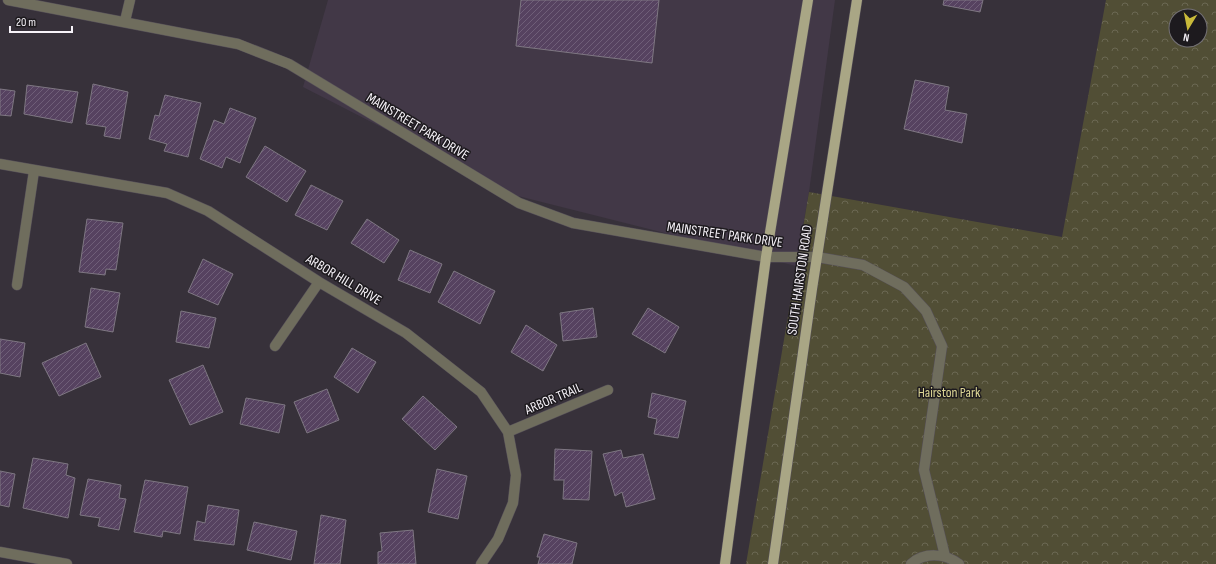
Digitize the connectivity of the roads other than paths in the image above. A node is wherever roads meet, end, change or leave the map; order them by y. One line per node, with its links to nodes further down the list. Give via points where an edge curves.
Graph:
1 (8, 0): 5 (street, MAINSTREET PARK DRIVE)
2 (130, 0): 5 (street)
3 (808, 0): 8 (main road)
4 (857, 0): 9 (main road, SOUTH HAIRSTON ROAD)
5 (125, 21): 8 (street, MAINSTREET PARK DRIVE, via 238,44 289,64 519,203 573,223)
6 (0, 164): 7 (street, ARBOR HILL DRIVE)
7 (34, 171): 10 (street, ARBOR HILL DRIVE, via 167,193 208,211); 11 (street)
8 (766, 257): 9 (street, MAINSTREET PARK DRIVE); 19 (main road)
9 (817, 257): 16 (street, MAINSTREET PARK DRIVE, via 863,265 904,287 926,311 942,346 924,470); 20 (main road, SOUTH HAIRSTON ROAD)
10 (319, 282): 12 (street); 14 (street, ARBOR HILL DRIVE, via 406,333 481,392)
11 (17, 285)
12 (275, 346)
13 (608, 390): 14 (street, ARBOR TRAIL)
14 (508, 432): 18 (street, ARBOR HILL DRIVE, via 516,475 513,503 498,539)
15 (0, 552): 17 (street)
16 (945, 556): 21 (street, via 923,557); 22 (street)
17 (67, 564)
18 (482, 564)
19 (725, 564)
20 (773, 564)
21 (911, 564)
22 (959, 564)

